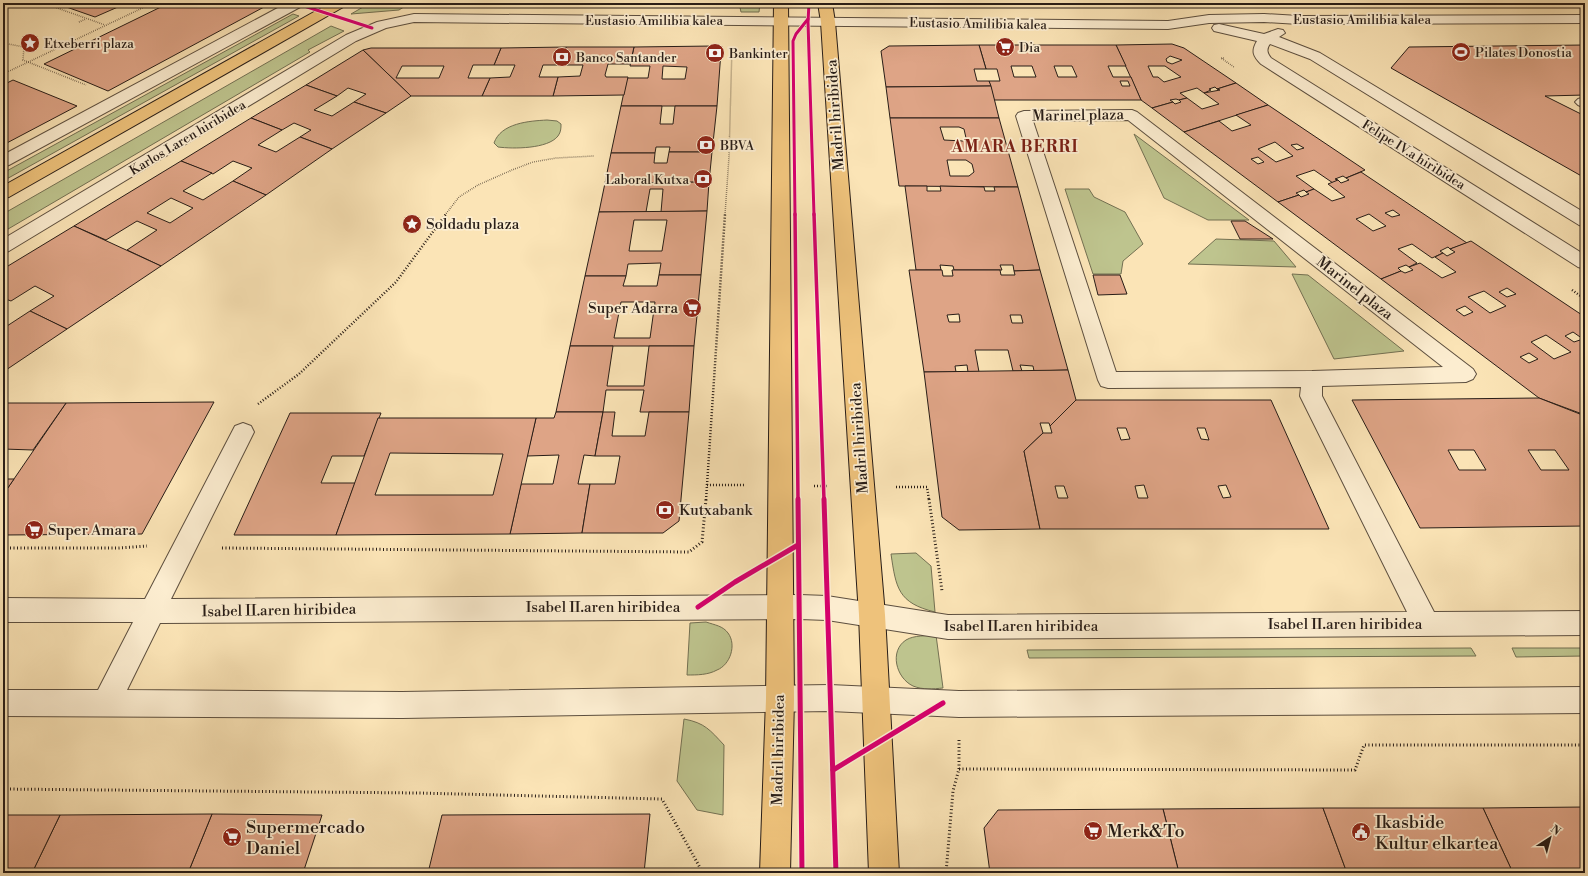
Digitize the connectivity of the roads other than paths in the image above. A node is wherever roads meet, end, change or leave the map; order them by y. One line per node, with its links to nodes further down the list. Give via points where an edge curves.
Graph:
1 (297, 3): 11 (street)
2 (340, 3): 12 (main road)
3 (825, 3): 7 (main road, Madril hiribidea)
4 (781, 12): 7 (street, Eustasio Amilibia kalea); 9 (street, Eustasio Amilibia kalea, via 735,21 414,18); 18 (main road, Madril hiribidea)
5 (1585, 19): 6 (street, Eustasio Amilibia kalea)
6 (1299, 20): 8 (street, Eustasio Amilibia kalea, via 1217,19); 10 (street)
7 (828, 22): 8 (street, Eustasio Amilibia kalea); 21 (main road, Madril hiribidea)
8 (1179, 24): 10 (street, via 1225,28)
9 (372, 28): 14 (street, Karlos I.aren hiribidea, via 351,38)
10 (1266, 38): 13 (street, via 1315,56); 15 (street, Felipe IV.a hiribidea, via 1260,48 1261,56 1266,61)
11 (3, 162)
12 (3, 192)
13 (1585, 221)
14 (3, 248)
15 (1585, 263)
16 (1312, 379): 16 (street, Marinel plaza, via 1466,374 1132,115 1024,116 1108,380); 22 (street, via 1311,396)
17 (243, 432): 20 (street)
18 (779, 606): 20 (street, Isabel II.aren hiribidea); 21 (street, Isabel II.aren hiribidea, via 827,608); 24 (main road, Madril hiribidea)
19 (3, 610): 20 (street, Isabel II.aren hiribidea)
20 (152, 611): 28 (street)
21 (872, 615): 22 (street, Isabel II.aren hiribidea, via 948,627); 25 (main road, Madril hiribidea)
22 (1426, 623): 23 (street, Isabel II.aren hiribidea)
23 (1585, 623)
24 (780, 699): 25 (street); 28 (street, via 402,704); 29 (main road, Madril hiribidea)
25 (876, 700): 26 (street, via 959,704); 30 (main road, Madril hiribidea)
26 (1585, 700)
27 (3, 703): 28 (street)
28 (106, 703)
29 (775, 873)
30 (884, 873)

